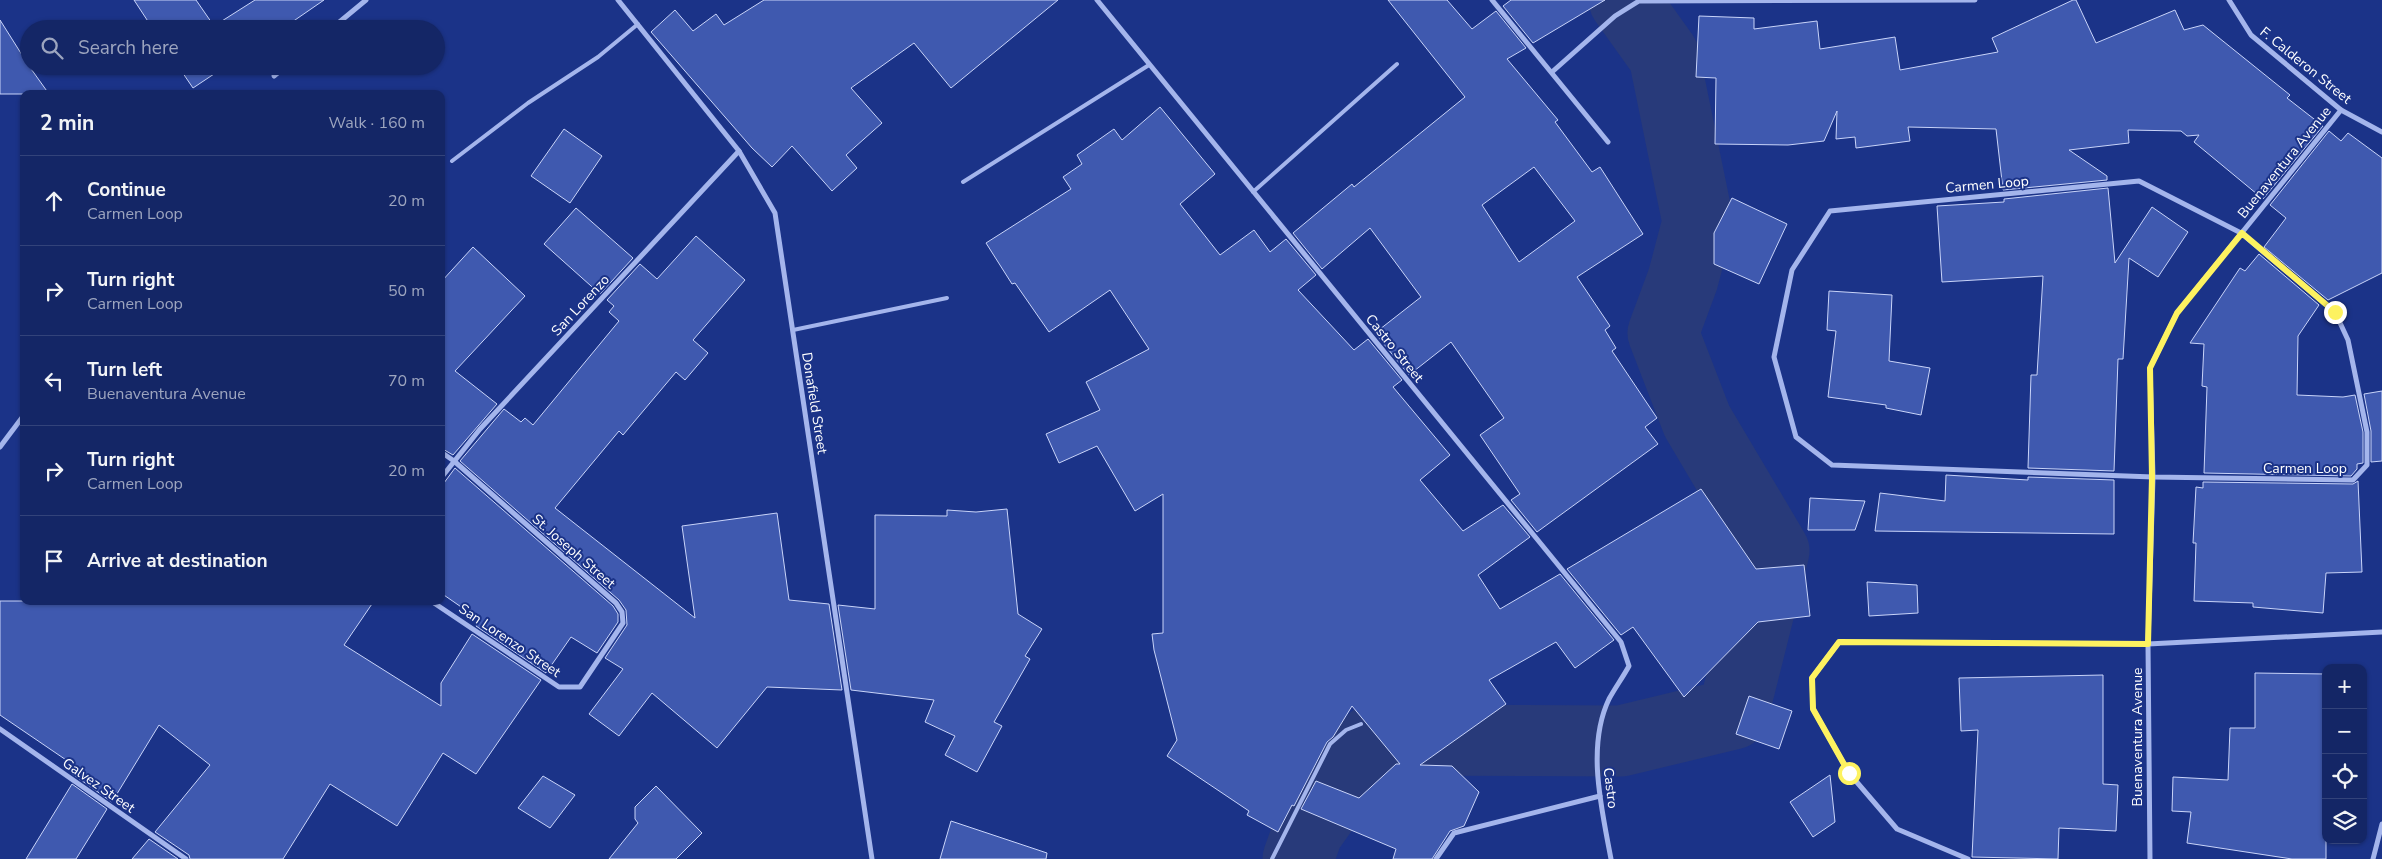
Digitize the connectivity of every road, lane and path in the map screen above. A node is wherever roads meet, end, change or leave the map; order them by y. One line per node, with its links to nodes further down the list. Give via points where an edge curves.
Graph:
1 (366, 0): 8 (street)
2 (618, 0): 9 (street, Donafield Street)
3 (1097, 0): 11 (street, Castro Street)
4 (1492, 0): 12 (street)
5 (1639, 0): 6 (street); 12 (street, via 1615,16)
6 (1972, 0)
7 (2229, 0): 13 (street, F. Calderon Street, via 2251,35)
8 (342, 20)
9 (638, 24): 16 (street, Donafield Street); 17 (lane, via 598,57 528,103)
10 (1397, 64): 19 (lane)
11 (1149, 65): 18 (lane); 19 (street, Castro Street)
12 (1552, 72): 15 (street)
13 (2341, 110): 14 (street, F. Calderon Street); 20 (street, Buenaventura Avenue)
14 (2382, 132)
15 (1608, 142)
16 (739, 151): 22 (street, Donafield Street, via 775,213); 26 (street, San Lorenzo, via 487,421)
17 (452, 161)
18 (962, 182)
19 (1253, 192): 33 (street, Castro Street, via 1621,642 1629,666 1609,700)
20 (2242, 233): 28 (street, Buenaventura Avenue, via 2177,313 2150,368); 28 (street, Carmen Loop, via 2335,312 2348,340 2367,432 2366,465 2353,480); 28 (street, Carmen Loop, via 2139,181 1830,211 1792,270 1774,357 1796,437 1832,464)
21 (947, 298): 22 (lane)
22 (792, 330): 39 (street, Donafield Street)
23 (20, 420): 24 (street)
24 (0, 447)
25 (445, 455): 26 (street, St. Joseph Street)
26 (454, 461): 27 (street, San Lorenzo); 32 (street, St. Joseph Street, via 616,603 622,612 623,623)
27 (445, 473)
28 (2152, 477): 31 (street, Buenaventura Avenue)
29 (437, 605): 32 (street, San Lorenzo Street, via 559,687)
30 (2382, 632): 31 (street)
31 (2148, 644): 43 (street, via 1839,642 1812,678 1813,709 1849,773 1897,829); 44 (street, Buenaventura Avenue)
32 (580, 687)
33 (1602, 720): 36 (street, Castro, via 1597,763)
34 (1361, 724): 40 (lane, via 1346,730 1330,744)
35 (0, 729): 38 (street, Galvez Street)
36 (1600, 796): 41 (street, via 1454,833); 42 (street, Castro)
37 (2382, 824): 45 (street)
38 (186, 859)
39 (872, 859)
40 (1272, 859)
41 (1436, 859)
42 (1611, 859)
43 (1968, 859)
44 (2150, 859)
45 (2373, 859)

